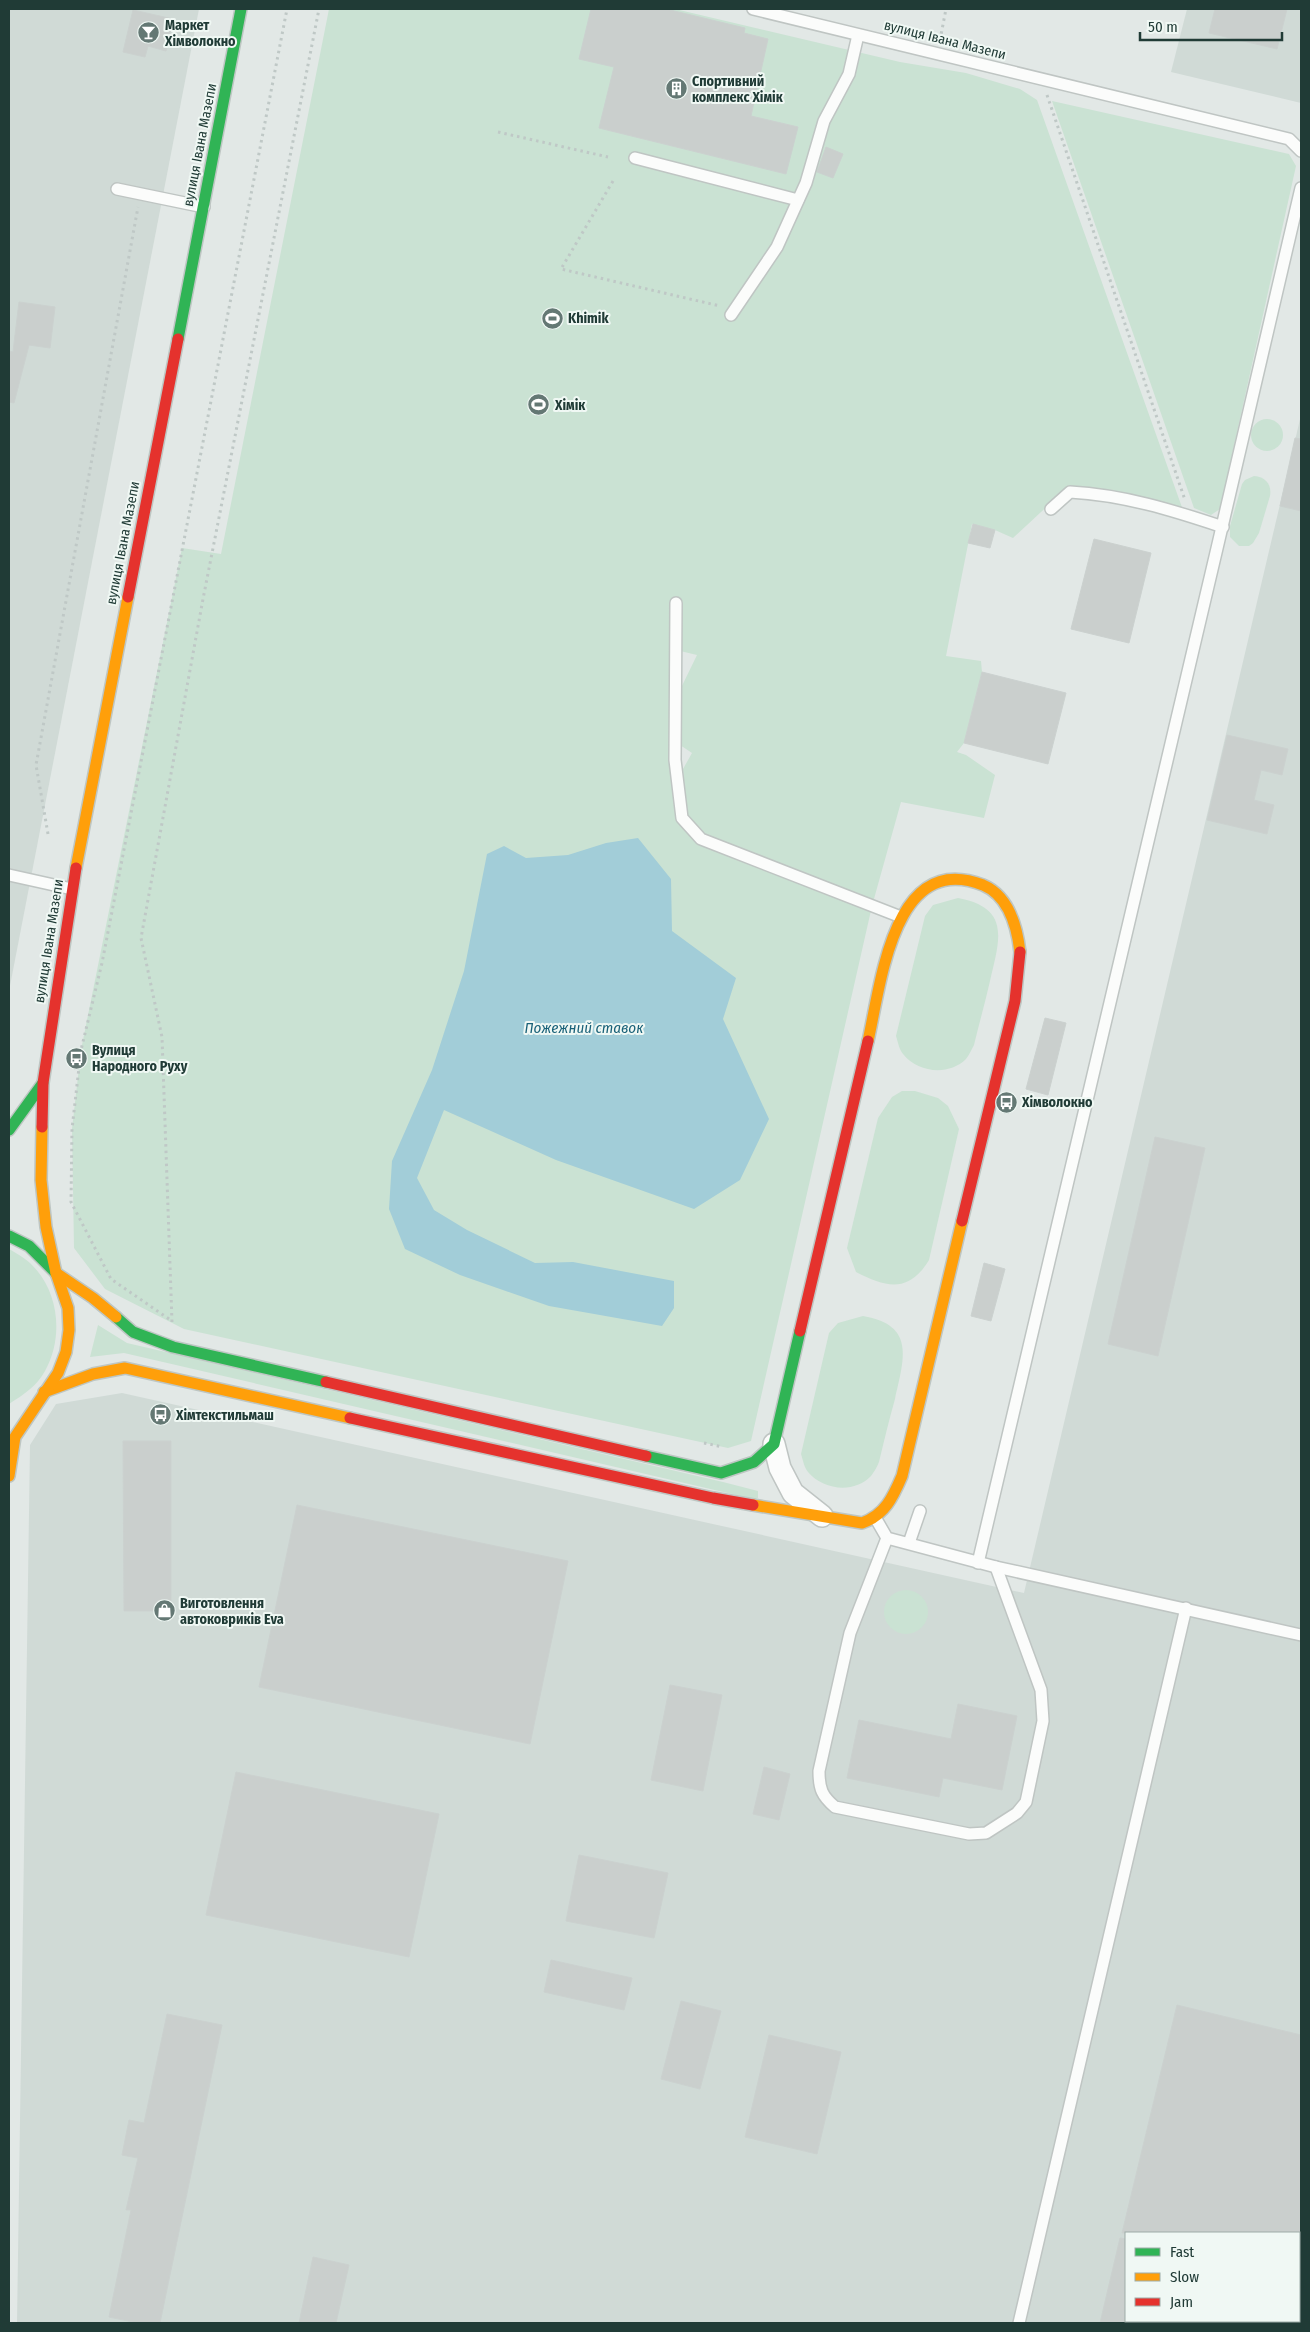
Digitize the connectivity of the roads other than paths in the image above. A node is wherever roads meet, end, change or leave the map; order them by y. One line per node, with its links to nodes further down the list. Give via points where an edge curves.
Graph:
1 (240, 9): 9 (street, вулиця Івана Мазепи)
2 (754, 9): 3 (lane, вулиця Івана Мазепи)
3 (858, 35): 4 (lane, вулиця Івана Мазепи, via 1289,139); 8 (lane, via 850,74 824,121)
4 (1301, 151)
5 (635, 158): 8 (lane)
6 (1301, 188): 12 (lane)
7 (117, 189): 9 (lane)
8 (798, 200): 10 (lane, via 777,247)
9 (204, 207): 15 (street, вулиця Івана Мазепи)
10 (733, 312)
11 (1051, 509): 12 (lane, via 1070,492 1105,494)
12 (1224, 527): 30 (lane, via 1047,1260)
13 (676, 604): 16 (lane, via 675,760 682,818 701,839)
14 (9, 875): 15 (lane)
15 (72, 889): 17 (street, вулиця Івана Мазепи)
16 (901, 916): 23 (street, via 890,946); 27 (street, via 912,898 927,886 944,880 964,880 985,887 1005,902 1015,923 1020,947 1020,978 902,1476 891,1502)
17 (44, 1084): 18 (street, вулиця Івана Мазепи); 20 (street, вулиця Івана Мазепи, via 41,1180 46,1228)
18 (9, 1130)
19 (9, 1236): 20 (street, via 29,1246)
20 (56, 1273): 21 (street, вулиця Івана Мазепи, via 68,1308 70,1330 58,1373); 23 (street, via 93,1298 133,1332 173,1347 721,1473 754,1462)
21 (44, 1392): 22 (street); 24 (street, via 15,1437); 26 (street, via 94,1374 125,1368 713,1498)
22 (15, 1414)
23 (774, 1444): 26 (street, via 780,1468 793,1493)
24 (9, 1476)
25 (920, 1511): 29 (lane)
26 (822, 1516): 27 (street, via 862,1523)
27 (876, 1519): 28 (lane)
28 (887, 1538): 29 (lane); 31 (lane, via 850,1633 819,1771 819,1787 824,1798 836,1807 969,1834 986,1833 1017,1813 1026,1802 1043,1721 1041,1690)
29 (909, 1543): 30 (lane)
30 (978, 1562): 31 (lane)
31 (996, 1568): 32 (lane)
32 (1186, 1608): 33 (lane); 34 (lane)
33 (1301, 1635)
34 (1019, 2323)

